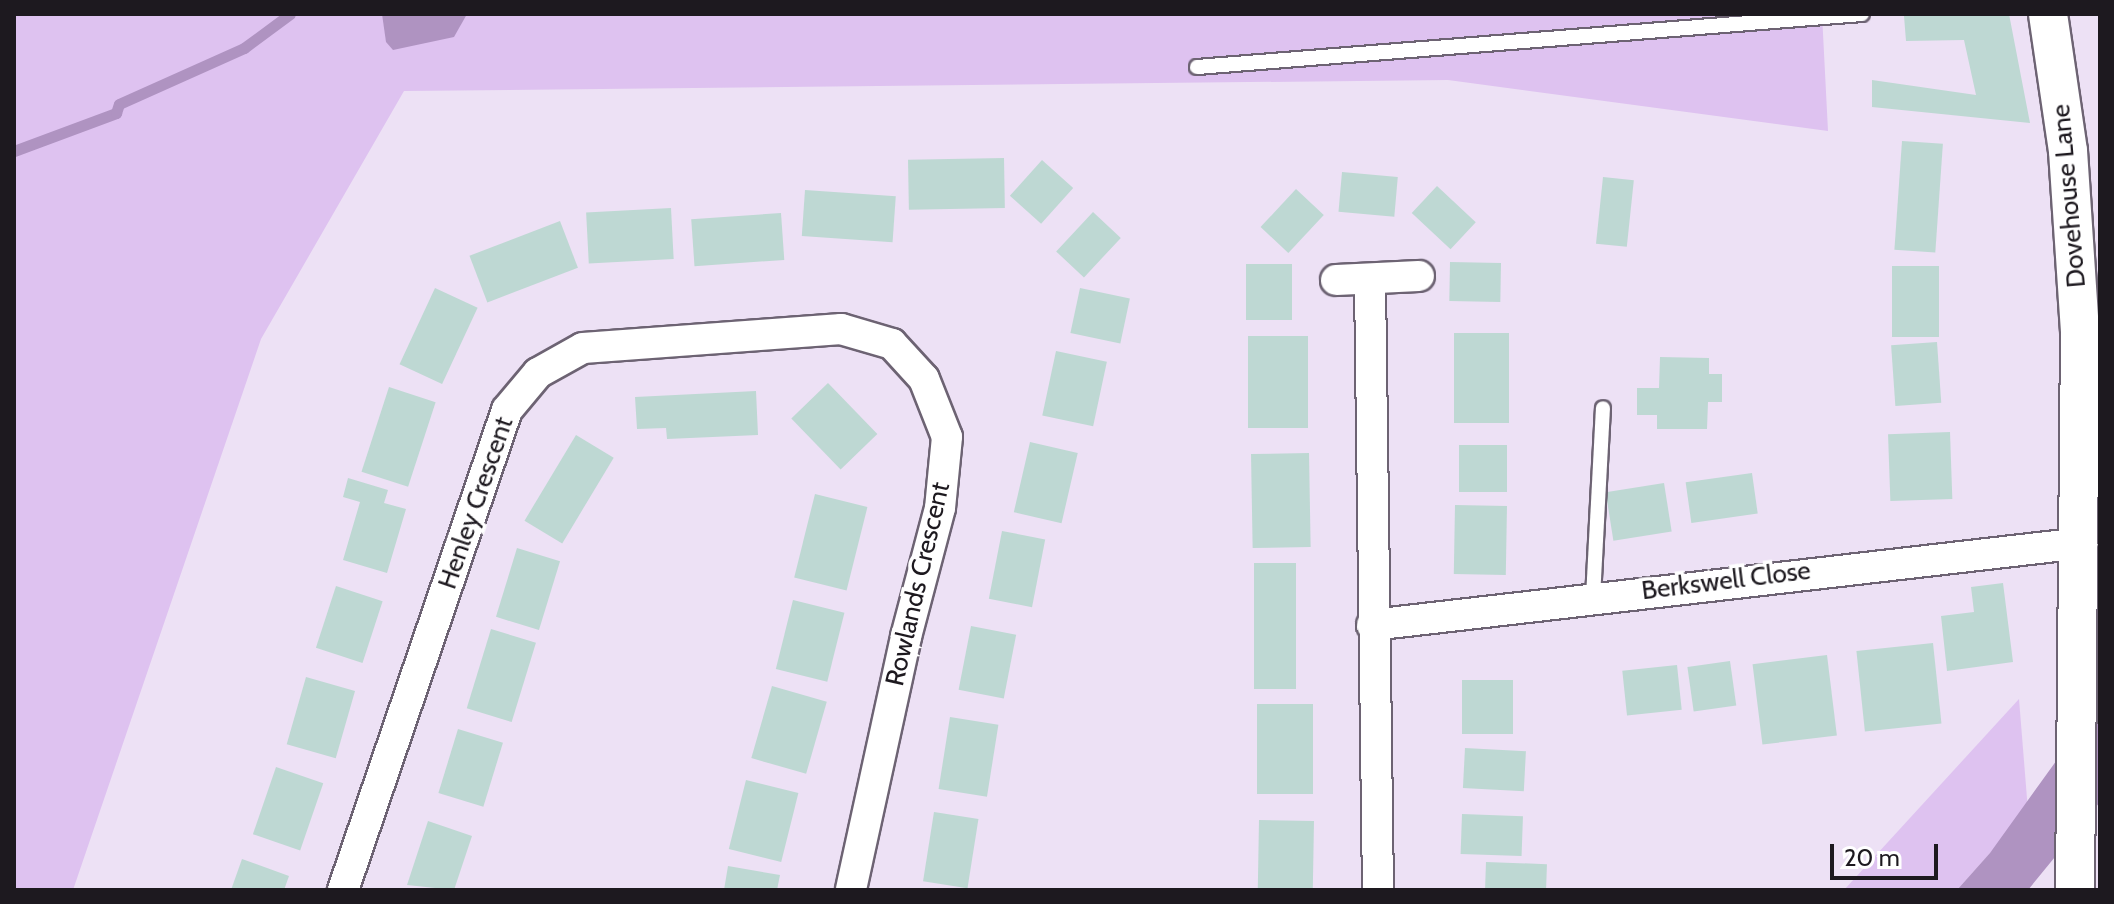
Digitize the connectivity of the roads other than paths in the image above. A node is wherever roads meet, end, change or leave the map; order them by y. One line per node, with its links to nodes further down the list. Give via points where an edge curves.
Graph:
1 (1862, 14): 3 (lane)
2 (2048, 14): 9 (street, Dovehouse Lane, via 2073,226)
3 (1197, 67)
4 (1419, 276): 6 (street)
5 (1336, 280): 6 (street)
6 (1370, 281): 12 (street)
7 (841, 329): 14 (street, Henley Crescent, via 583,348 538,373 507,410); 15 (street, Rowlands Crescent, via 892,344 924,379 947,437 940,508)
8 (1603, 408): 10 (lane)
9 (2082, 543): 10 (street, Berkswell Close); 11 (street, Dovehouse Lane)
10 (1593, 598): 12 (street, Berkswell Close)
11 (2090, 620): 13 (street, Dovehouse Lane, via 2079,741)
12 (1372, 625): 16 (street)
13 (2076, 878)
14 (343, 890)
15 (851, 890)
16 (1378, 890)

